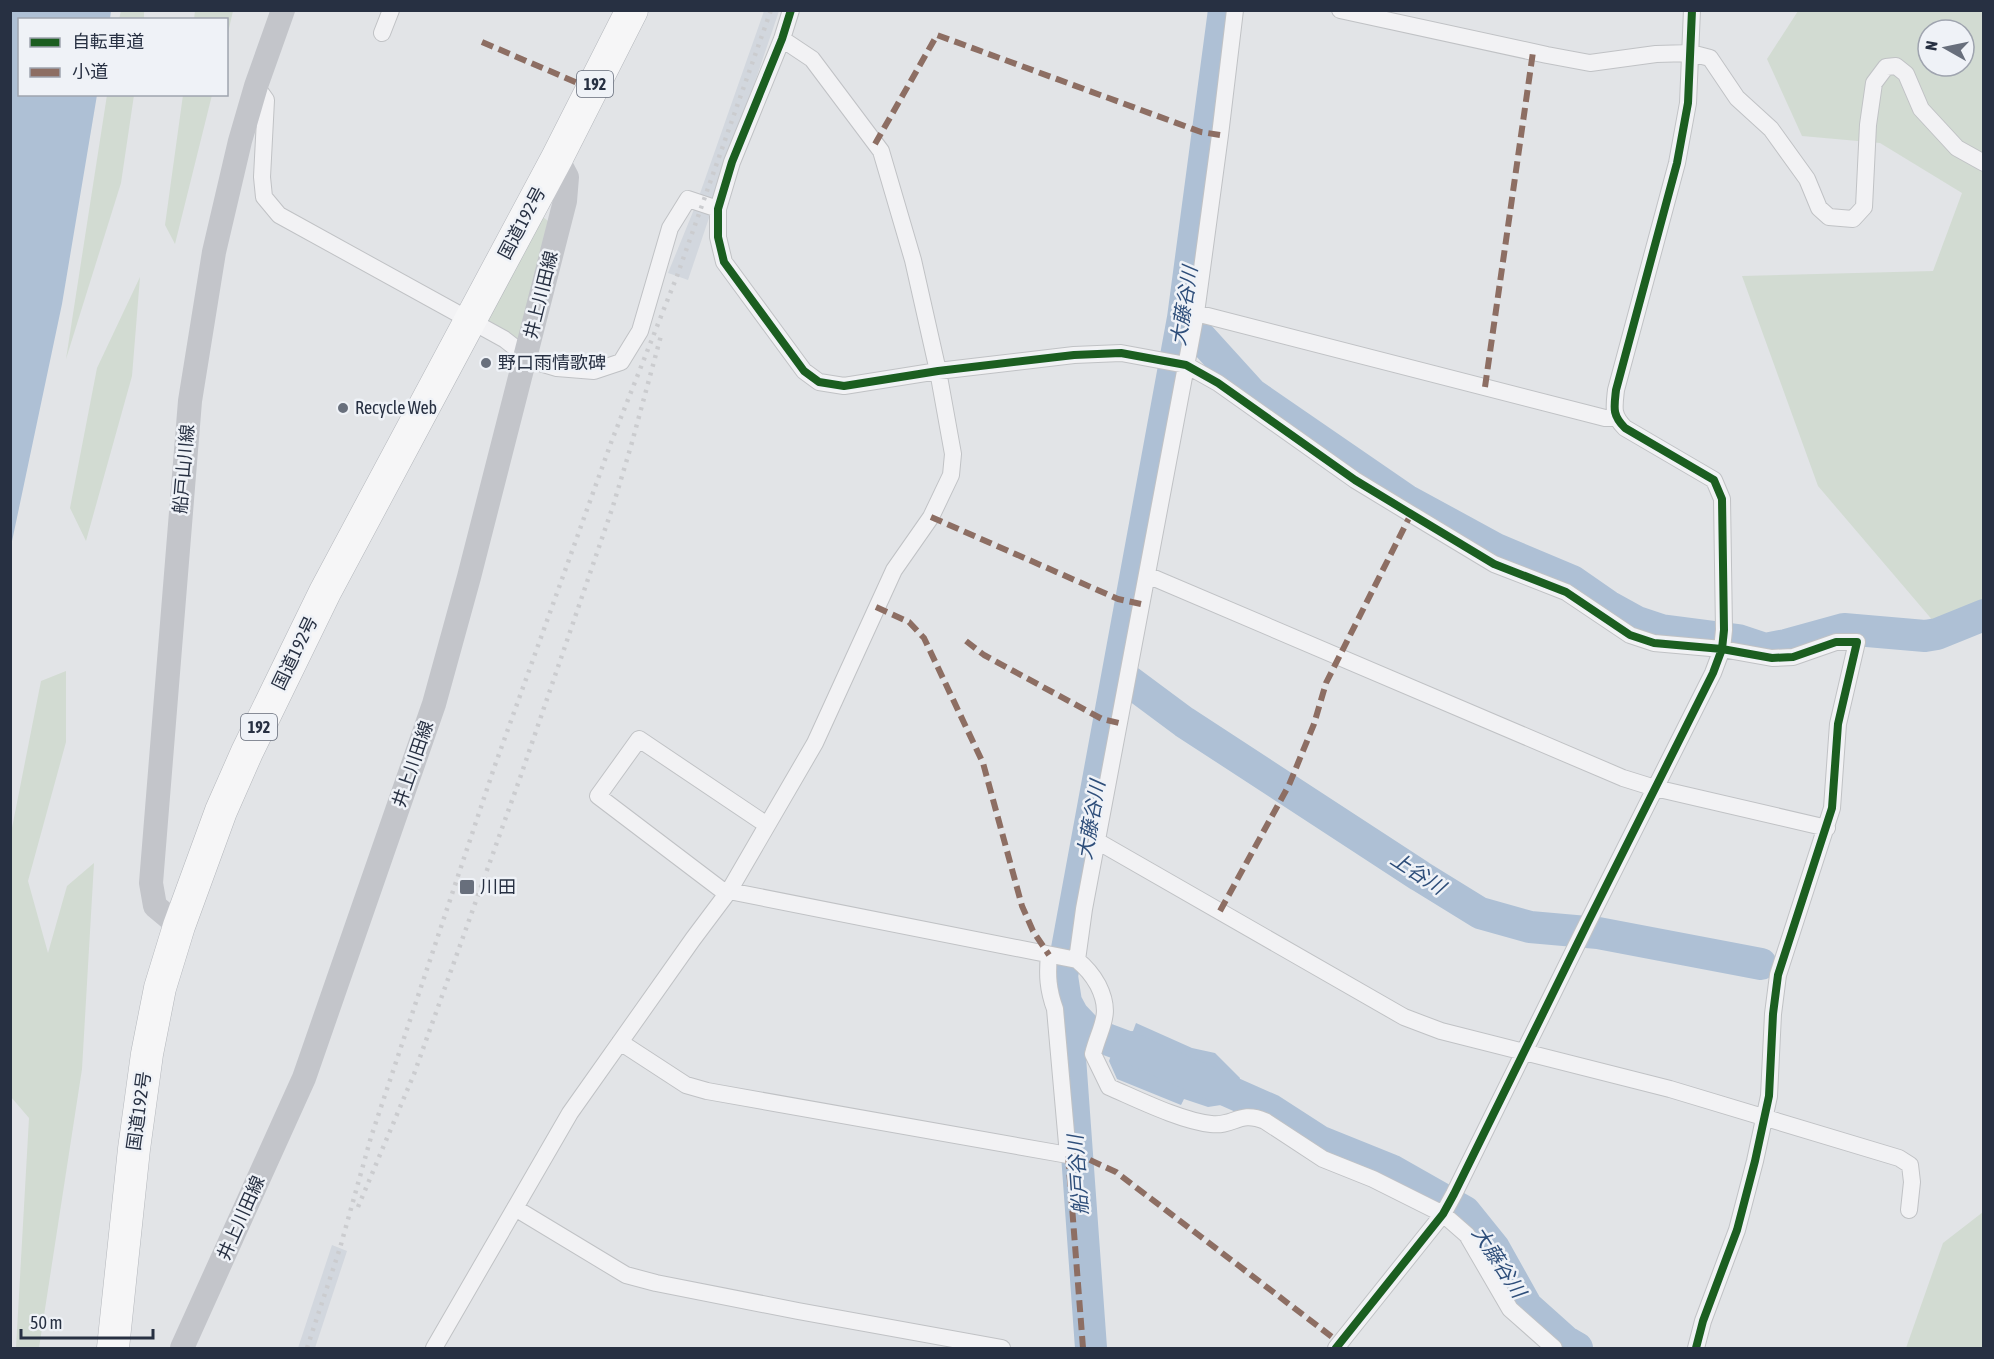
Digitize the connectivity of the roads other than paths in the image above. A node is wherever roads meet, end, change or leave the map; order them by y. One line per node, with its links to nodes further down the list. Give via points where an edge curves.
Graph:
1 (283, 10): 11 (main road, 船戸山川線)
2 (391, 10): 8 (street)
3 (632, 10): 12 (highway, 国道192号 / 192)
4 (791, 10): 9 (street)
5 (1235, 10): 16 (street)
6 (1340, 10): 10 (street, via 1590,63)
7 (1692, 10): 10 (street)
8 (382, 33)
9 (782, 39): 14 (street, via 732,162); 19 (street, via 812,59 881,151 913,260)
10 (1691, 53): 13 (street, via 1710,58 1737,98 1771,129 1807,179 1819,208 1829,217 1852,219 1864,207 1872,93 1886,67 1896,66 1906,74 1921,109 1957,148); 20 (street, via 1688,103 1677,163 1616,390)
11 (256, 86): 15 (street, via 266,100 264,197 279,215); 28 (main road, 船戸山川線, via 214,252 190,401 151,883 155,906)
12 (557, 158): 15 (highway, 国道192号 / 192); 17 (main road, 井上川田線, via 567,177 565,201)
13 (1983, 163)
14 (718, 208): 17 (street, via 688,199 670,228 639,331 621,362 594,371 557,368); 19 (street, via 718,237 724,262 804,371 819,382 844,386)
15 (470, 321): 17 (street); 28 (highway, 国道192号 / 192, via 326,592 247,752)
16 (1193, 325): 18 (street); 20 (street)
17 (526, 356): 37 (main road, 井上川田線, via 430,716 304,1077)
18 (1178, 364): 19 (street, via 1109,353); 21 (street); 22 (street, via 1218,383 1355,480 1494,564 1566,592 1630,634 1654,643)
19 (938, 371): 24 (street, via 952,454 951,475 932,517 894,570 815,743)
20 (1616, 418): 22 (street, via 1625,428 1714,480 1719,489)
21 (1147, 575): 23 (street, via 1572,757); 26 (street)
22 (1723, 641): 23 (street, via 1713,673); 25 (street, via 1772,658 1793,657 1836,642 1857,642 1838,724)
23 (1655, 788): 25 (street); 31 (street)
24 (767, 825): 27 (street); 27 (street, via 639,739 598,796)
25 (1827, 828): 32 (street, via 1778,975)
26 (1097, 840): 29 (street, via 1084,909); 31 (street, via 1404,1017 1441,1031)
27 (728, 892): 29 (street); 30 (street)
28 (179, 926): 36 (highway, 国道192号 / 192, via 160,988 147,1054)
29 (1064, 958): 30 (street, via 1047,974 1055,1009 1068,1155 707,1091 686,1085); 33 (street, via 1090,970 1105,998 1102,1030 1093,1054 1109,1087 1213,1125 1256,1117 1323,1159)
30 (620, 1042): 34 (street, via 570,1113)
31 (1525, 1051): 32 (street); 33 (street)
32 (1765, 1116): 35 (street, via 1899,1158 1910,1165); 42 (street, via 1737,1230)
33 (1448, 1205): 40 (street); 41 (street, via 1510,1310)
34 (515, 1208): 38 (street); 39 (street, via 626,1275)
35 (1909, 1210)
36 (113, 1348)
37 (182, 1348)
38 (434, 1348)
39 (1002, 1348)
40 (1336, 1348)
41 (1554, 1348)
42 (1696, 1348)

